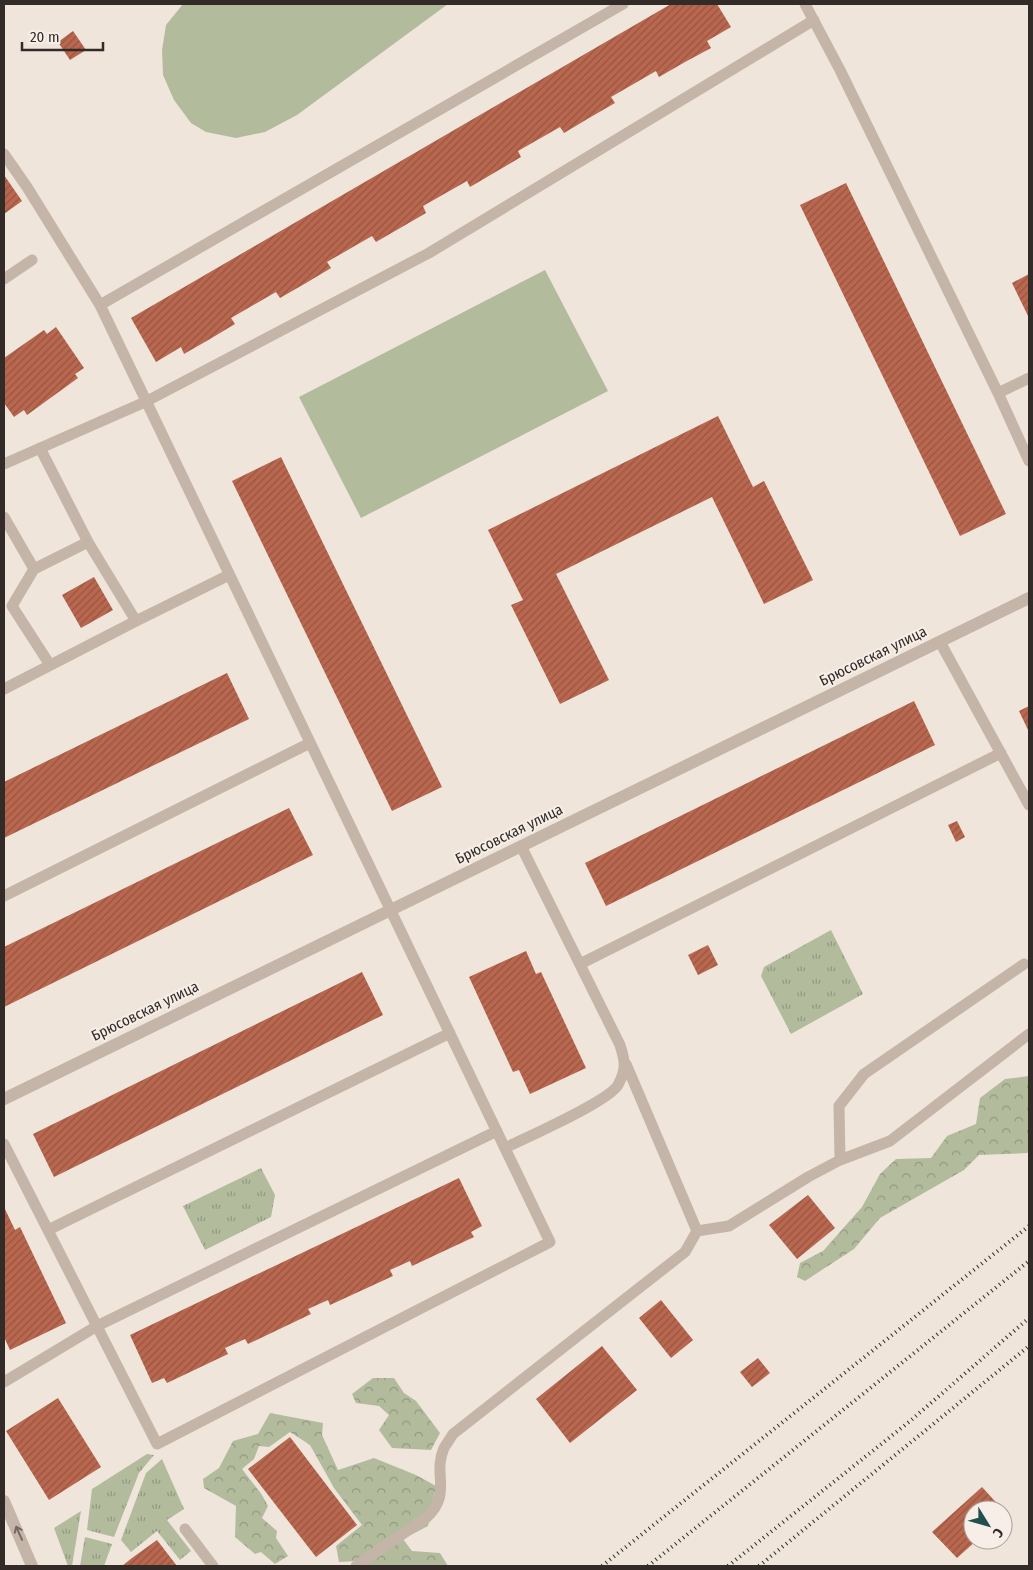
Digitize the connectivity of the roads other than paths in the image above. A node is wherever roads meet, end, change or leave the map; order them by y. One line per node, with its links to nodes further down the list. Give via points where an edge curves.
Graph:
1 (623, 4): 7 (lane)
2 (805, 4): 3 (lane)
3 (814, 20): 9 (lane); 10 (lane, via 429,253)
4 (4, 154): 7 (lane)
5 (32, 260): 6 (lane)
6 (4, 279)
7 (100, 305): 10 (lane)
8 (1029, 378): 9 (lane)
9 (998, 392): 12 (lane)
10 (145, 402): 11 (lane); 17 (lane)
11 (40, 448): 13 (lane); 15 (lane)
12 (1029, 461)
13 (4, 464)
14 (4, 517): 16 (lane)
15 (88, 542): 16 (lane); 19 (lane)
16 (34, 569): 21 (lane, via 12,606)
17 (229, 576): 19 (lane); 23 (lane)
18 (1029, 598): 20 (street, Брюсовская улица)
19 (136, 621): 21 (lane)
20 (940, 642): 24 (lane); 26 (street, Брюсовская улица)
21 (50, 665): 22 (lane)
22 (4, 689)
23 (310, 743): 27 (lane); 28 (lane)
24 (1001, 753): 25 (lane); 29 (lane)
25 (1029, 805)
26 (521, 846): 28 (street, Брюсовская улица); 29 (lane)
27 (4, 896)
28 (390, 910): 31 (lane); 34 (street, Брюсовская улица)
29 (580, 964): 33 (lane)
30 (1024, 964): 38 (lane, via 864,1074 839,1106)
31 (450, 1033): 35 (lane); 39 (lane)
32 (1029, 1034): 38 (lane, via 890,1141)
33 (626, 1064): 37 (lane, via 618,1086 601,1100); 40 (lane)
34 (4, 1099)
35 (497, 1131): 37 (lane); 41 (lane)
36 (4, 1144): 39 (lane)
37 (505, 1148): 41 (lane, via 550,1242 157,1444)
38 (840, 1160): 40 (lane, via 729,1226)
39 (48, 1230): 41 (lane)
40 (697, 1231): 47 (lane, via 686,1252 453,1434 444,1449 441,1496 436,1509)
41 (97, 1326): 42 (lane)
42 (4, 1382)
43 (4, 1501): 45 (street, one-way to 43)
44 (185, 1529): 46 (lane)
45 (32, 1566)
46 (213, 1566)
47 (356, 1566)

